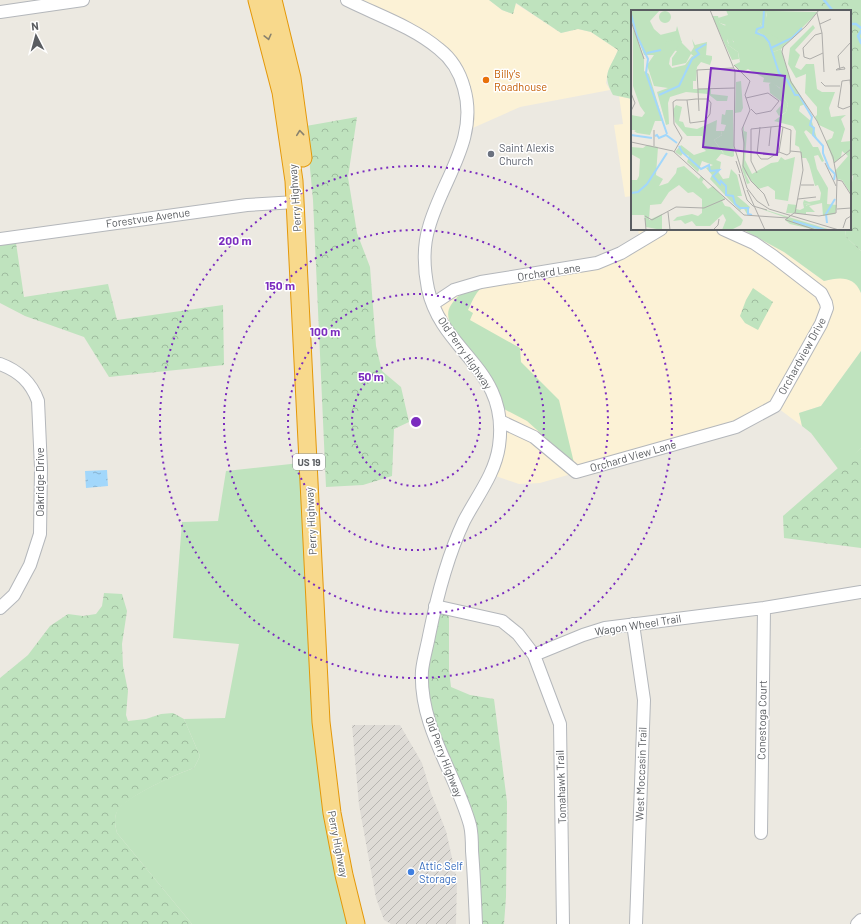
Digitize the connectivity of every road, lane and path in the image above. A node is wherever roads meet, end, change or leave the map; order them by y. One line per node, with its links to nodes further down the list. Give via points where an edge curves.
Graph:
1 (84, 0): 5 (street)
2 (257, 0): 6 (highway, Perry Highway / US 19, one-way to 6, via 271,48 285,113)
3 (273, 0): 23 (highway, Perry Highway / US 19, one-way to 3, via 348,843 335,751 307,201 296,102)
4 (347, 0): 10 (street, Old Perry Highway, via 414,32 438,48 455,67 464,90 468,114 466,132 428,227 426,240 425,273)
5 (0, 12)
6 (296, 202): 9 (street, Forestvue Avenue, via 247,205); 22 (highway, Perry Highway / US 19, via 321,722 332,813)
7 (659, 230): 10 (street, Orchard Lane, via 621,253 597,263 481,282 454,290)
8 (725, 230): 12 (street, Orchardview Drive, via 754,243 795,272 821,293 826,303 827,308 821,324)
9 (0, 239)
10 (433, 304): 13 (street, Old Perry Highway, via 444,326 482,373 492,390)
11 (0, 364): 16 (street, Oakridge Drive, via 13,369 26,379 34,389 38,401 41,494 40,534 30,565 14,595)
12 (775, 406): 13 (street, Orchard View Lane, via 736,427 576,472 534,437)
13 (500, 421): 15 (street, Old Perry Highway, via 496,464 464,522 446,564)
14 (861, 592): 17 (street, Wagon Wheel Trail)
15 (435, 606): 19 (street, via 502,621 518,634); 24 (street, Old Perry Highway, via 422,670 423,696 429,721 471,827)
16 (0, 608)
17 (764, 608): 18 (street, Wagon Wheel Trail); 20 (street, Conestoga Court)
18 (634, 624): 19 (street, Wagon Wheel Trail, via 592,631); 26 (street, West Moccasin Trail, via 644,700)
19 (534, 655): 25 (street, Tomahawk Trail, via 560,724)
20 (761, 833)
21 (861, 920): 27 (street)
22 (356, 924)
23 (367, 924)
24 (476, 924)
25 (563, 924)
26 (636, 924)
27 (857, 924)

